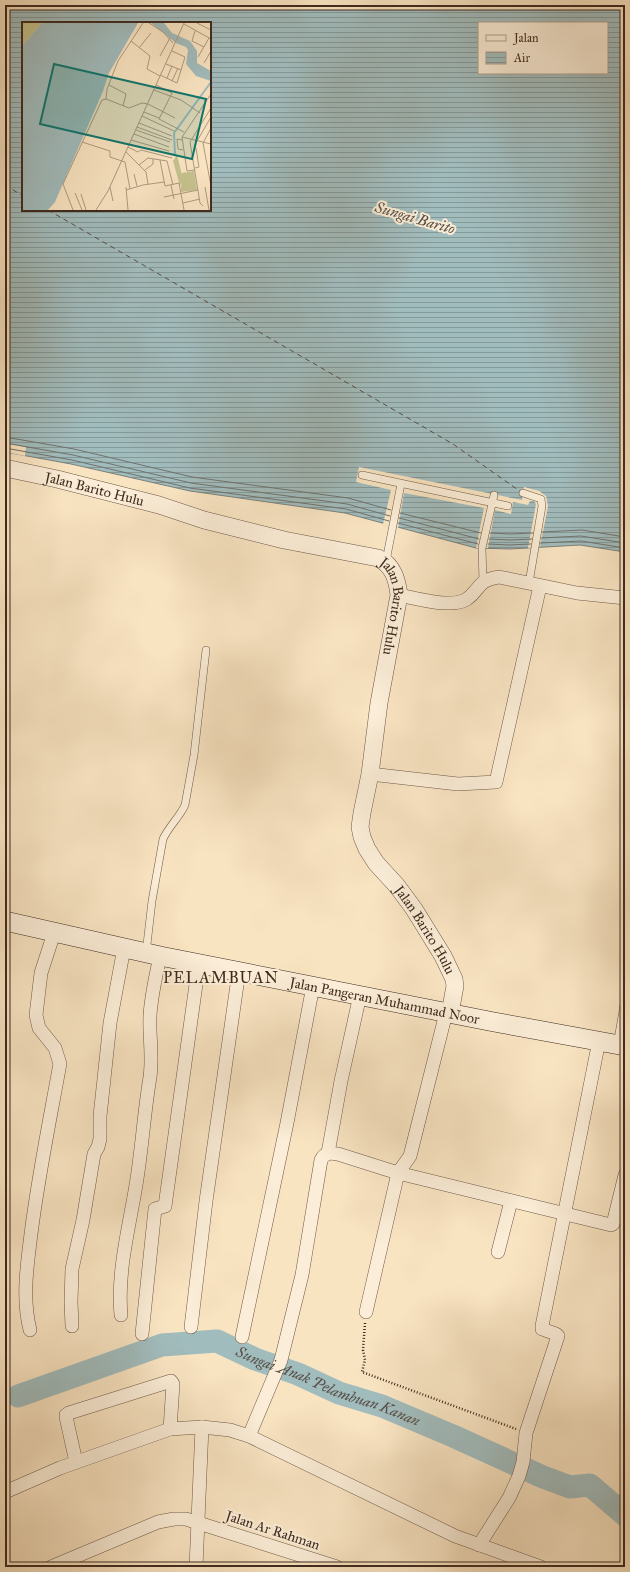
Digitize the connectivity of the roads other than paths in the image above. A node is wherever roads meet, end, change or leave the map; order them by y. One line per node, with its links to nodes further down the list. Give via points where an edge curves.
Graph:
1 (5, 468): 8 (street, Jalan Barito Hulu, via 159,505 204,520 284,540)
2 (362, 475): 3 (lane)
3 (401, 484): 6 (lane); 8 (lane)
4 (523, 494): 10 (lane, via 541,499 542,506)
5 (494, 495): 6 (lane)
6 (491, 503): 7 (lane); 9 (lane, via 482,548)
7 (508, 506)
8 (386, 561): 11 (street, Jalan Barito Hulu, via 396,577)
9 (483, 582): 10 (street, via 499,577); 11 (street, via 461,602 448,603)
10 (534, 584): 12 (street, via 577,593); 14 (street, via 496,782 458,784)
11 (399, 594): 14 (street, Jalan Barito Hulu, via 379,703)
12 (625, 598)
13 (206, 650): 18 (lane, via 194,755 185,805 163,840 152,901)
14 (370, 774): 24 (street, Jalan Barito Hulu, via 360,827 362,837 367,849 414,909 444,956 455,986)
15 (5, 921): 16 (main road, Jalan Pangeran Muhammad Noor)
16 (54, 933): 17 (main road, Jalan Pangeran Muhammad Noor); 36 (street, via 42,973 36,1015 39,1028 55,1048 60,1064 35,1197 26,1276 25,1301)
17 (124, 948): 18 (main road, Jalan Pangeran Muhammad Noor); 34 (street, via 110,1023 100,1116 100,1140 94,1154 72,1270)
18 (153, 954): 19 (main road, Jalan Pangeran Muhammad Noor); 33 (street, via 150,1076 136,1186 126,1238)
19 (200, 963): 20 (main road, Jalan Pangeran Muhammad Noor); 37 (street, via 165,1206 155,1209)
20 (239, 971): 21 (main road, Jalan Pangeran Muhammad Noor); 35 (street)
21 (313, 986): 22 (main road, Jalan Pangeran Muhammad Noor); 38 (street)
22 (360, 995): 24 (main road, Jalan Pangeran Muhammad Noor); 26 (street)
23 (625, 999): 25 (lane)
24 (448, 1013): 25 (main road, Jalan Pangeran Muhammad Noor); 27 (street, via 410,1156)
25 (613, 1044): 30 (street)
26 (328, 1153): 27 (street); 41 (street, via 321,1160 302,1275 281,1360)
27 (398, 1173): 29 (street); 32 (street)
28 (625, 1175): 30 (street, via 613,1225)
29 (511, 1201): 30 (street); 31 (street)
30 (565, 1213): 45 (street, via 542,1326 542,1329 558,1336 526,1433 519,1476 509,1498)
31 (498, 1252)
32 (366, 1312)
33 (120, 1315)
34 (72, 1326)
35 (191, 1327)
36 (30, 1330)
37 (142, 1334)
38 (242, 1337)
39 (202, 1427): 40 (street); 41 (street, via 230,1430); 44 (street)
40 (170, 1429): 42 (street); 42 (street, via 173,1384 171,1381 69,1413 66,1417)
41 (249, 1436): 45 (street, via 455,1536)
42 (76, 1462): 43 (street)
43 (5, 1492)
44 (199, 1522): 46 (street, Jalan Ar Rahman, via 186,1519 158,1522); 47 (street); 48 (street, Jalan Ar Rahman)
45 (480, 1545): 49 (street)
46 (51, 1567)
47 (196, 1567)
48 (337, 1567)
49 (541, 1567)

